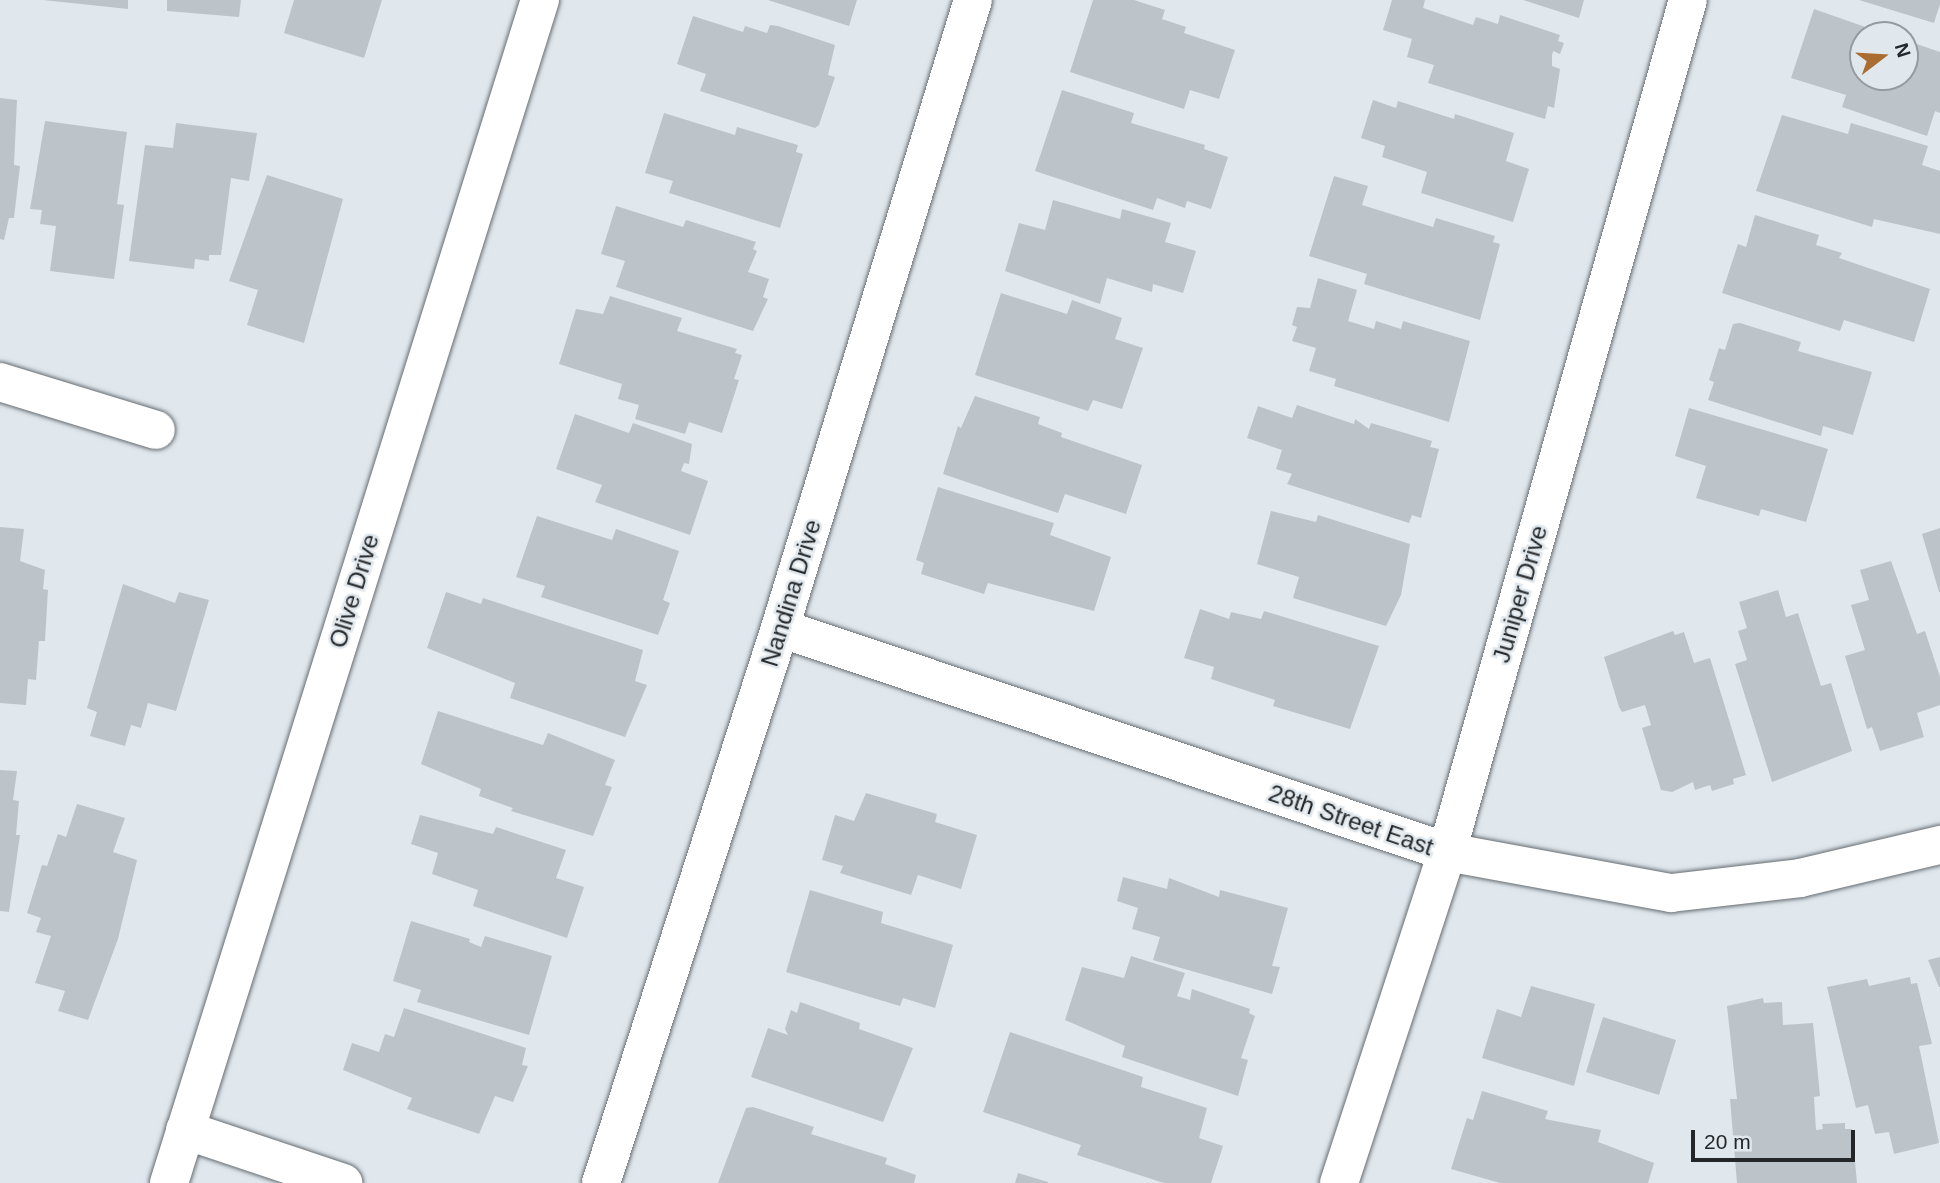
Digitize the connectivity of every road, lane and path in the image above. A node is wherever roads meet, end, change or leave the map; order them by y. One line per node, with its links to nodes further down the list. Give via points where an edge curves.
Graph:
1 (540, 0): 9 (street, Olive Drive)
2 (973, 0): 6 (street, Nandina Drive)
3 (1688, 0): 8 (street, Juniper Drive)
4 (0, 382): 5 (street)
5 (156, 430)
6 (780, 628): 8 (street, 28th Street East); 12 (street, Nandina Drive)
7 (1940, 845): 8 (street, 28th Street East, via 1800,878 1671,893)
8 (1447, 852): 13 (street, Juniper Drive)
9 (185, 1130): 10 (street, Olive Drive); 11 (street)
10 (169, 1183)
11 (343, 1183)
12 (601, 1183)
13 (1339, 1183)

